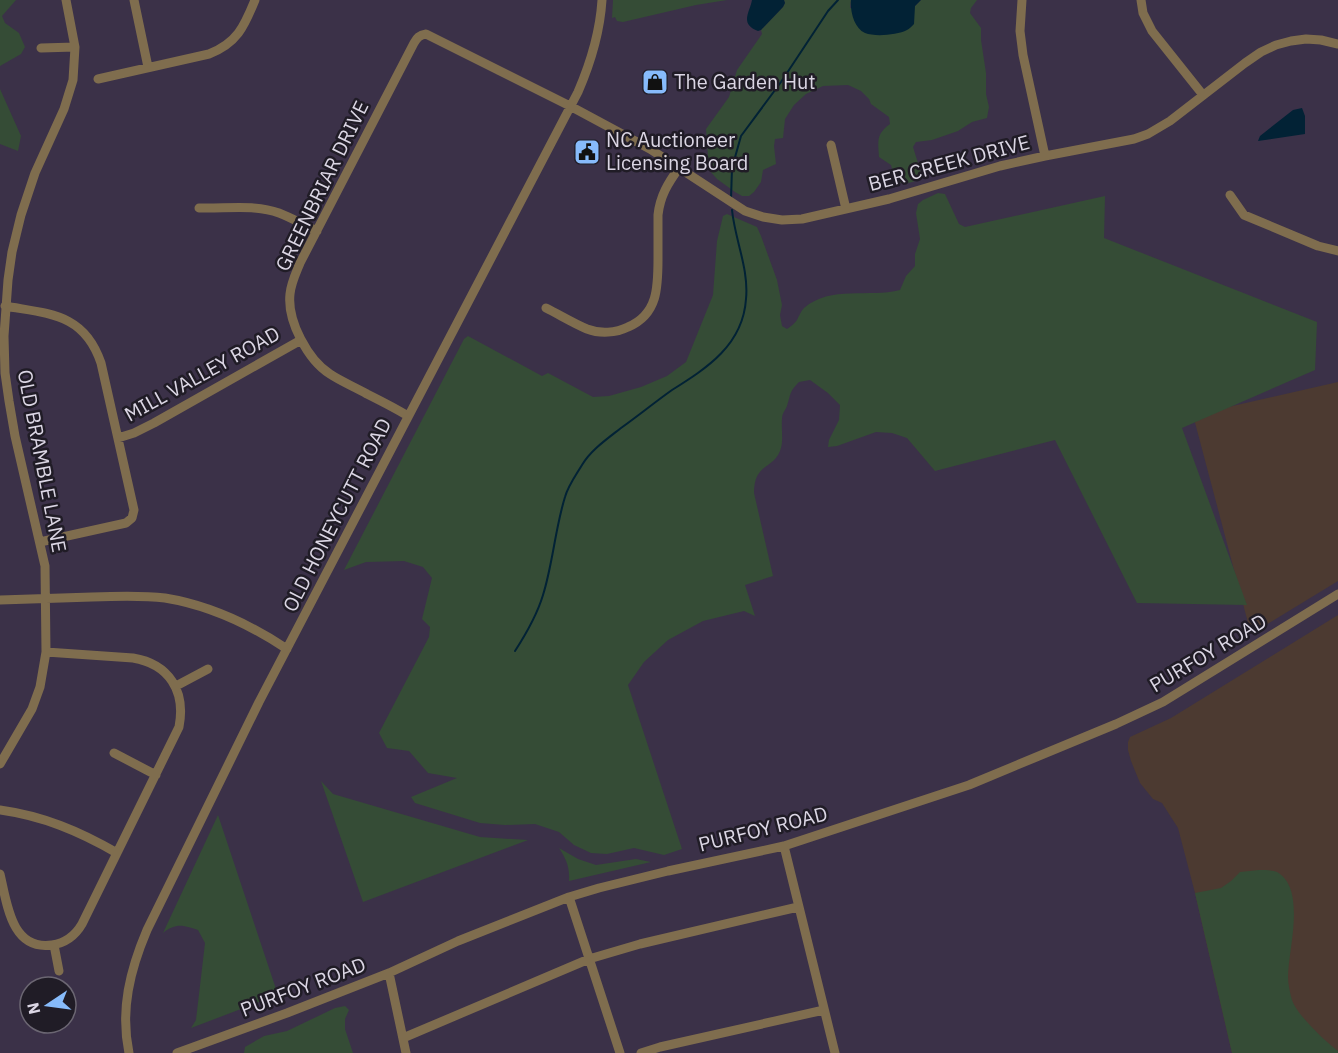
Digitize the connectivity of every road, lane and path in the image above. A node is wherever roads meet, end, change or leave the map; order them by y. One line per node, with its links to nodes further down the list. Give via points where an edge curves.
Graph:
1 (66, 0): 9 (street, OLD BRAMBLE LANE)
2 (134, 0): 11 (street)
3 (255, 0): 11 (street, via 241,32 224,47)
4 (602, 0): 14 (street, OLD HONEYCUTT ROAD, via 592,54)
5 (1022, 0): 16 (street, via 1023,55)
6 (1141, 0): 13 (street, via 1152,31)
7 (426, 34): 14 (street, BER CREEK DRIVE); 21 (street, GREENBRIAR DRIVE, via 418,36 414,43)
8 (1338, 44): 13 (street, BER CREEK DRIVE, via 1306,39 1276,45)
9 (75, 47): 10 (street); 23 (street, OLD BRAMBLE LANE, via 69,94 21,215)
10 (41, 48)
11 (148, 67): 12 (street)
12 (98, 79)
13 (1203, 95): 16 (street, BER CREEK DRIVE, via 1148,134)
14 (570, 106): 17 (street, BER CREEK DRIVE); 26 (street, OLD HONEYCUTT ROAD)
15 (831, 145): 20 (street)
16 (1045, 156): 20 (street, BER CREEK DRIVE)
17 (679, 168): 20 (street, BER CREEK DRIVE, via 736,206 763,217 802,219); 24 (street, via 659,205 658,284 646,315 632,326 603,332 588,329)
18 (1230, 195): 22 (street, via 1244,215)
19 (200, 208): 21 (street, via 248,207 270,211)
20 (846, 209)
21 (317, 231): 25 (street, GREENBRIAR DRIVE, via 290,295 294,324)
22 (1338, 251)
23 (5, 306): 27 (street, via 53,314 74,324 88,337 101,363); 28 (street, OLD BRAMBLE LANE, via 9,401)
24 (546, 308)
25 (302, 340): 26 (street, GREENBRIAR DRIVE, via 329,374); 27 (street, MILL VALLEY ROAD, via 154,423)
26 (408, 416): 32 (street, OLD HONEYCUTT ROAD)
27 (118, 438): 28 (street, via 134,510 132,518 126,523)
28 (40, 542): 30 (street, OLD BRAMBLE LANE)
29 (1338, 594): 40 (street, PURFOY ROAD, via 1186,689 1116,724 969,785)
30 (46, 598): 31 (street); 32 (street, via 133,596 179,601 223,615); 33 (street, OLD BRAMBLE LANE)
31 (0, 600)
32 (287, 649): 51 (street, OLD HONEYCUTT ROAD, via 140,946 126,999)
33 (46, 652): 35 (street, via 141,659 165,672); 37 (street, OLD BRAMBLE LANE, via 32,709)
34 (208, 669): 35 (street)
35 (176, 686): 38 (street, via 181,708 179,727)
36 (114, 753): 38 (street)
37 (0, 764)
38 (156, 775): 41 (street)
39 (0, 810): 41 (street, via 61,825)
40 (784, 846): 43 (street, PURFOY ROAD); 44 (street)
41 (117, 853): 45 (street, via 78,931)
42 (0, 874): 45 (street, via 16,930 31,942)
43 (569, 897): 46 (street); 48 (street, PURFOY ROAD)
44 (798, 907): 46 (street); 49 (street)
45 (54, 945): 47 (street)
46 (589, 959): 50 (street); 54 (street)
47 (59, 971)
48 (389, 973): 50 (street); 52 (street, PURFOY ROAD)
49 (824, 1010): 55 (street); 56 (street)
50 (403, 1038): 53 (street)
51 (129, 1053)
52 (177, 1053)
53 (406, 1053)
54 (620, 1053)
55 (641, 1053)
56 (835, 1053)

